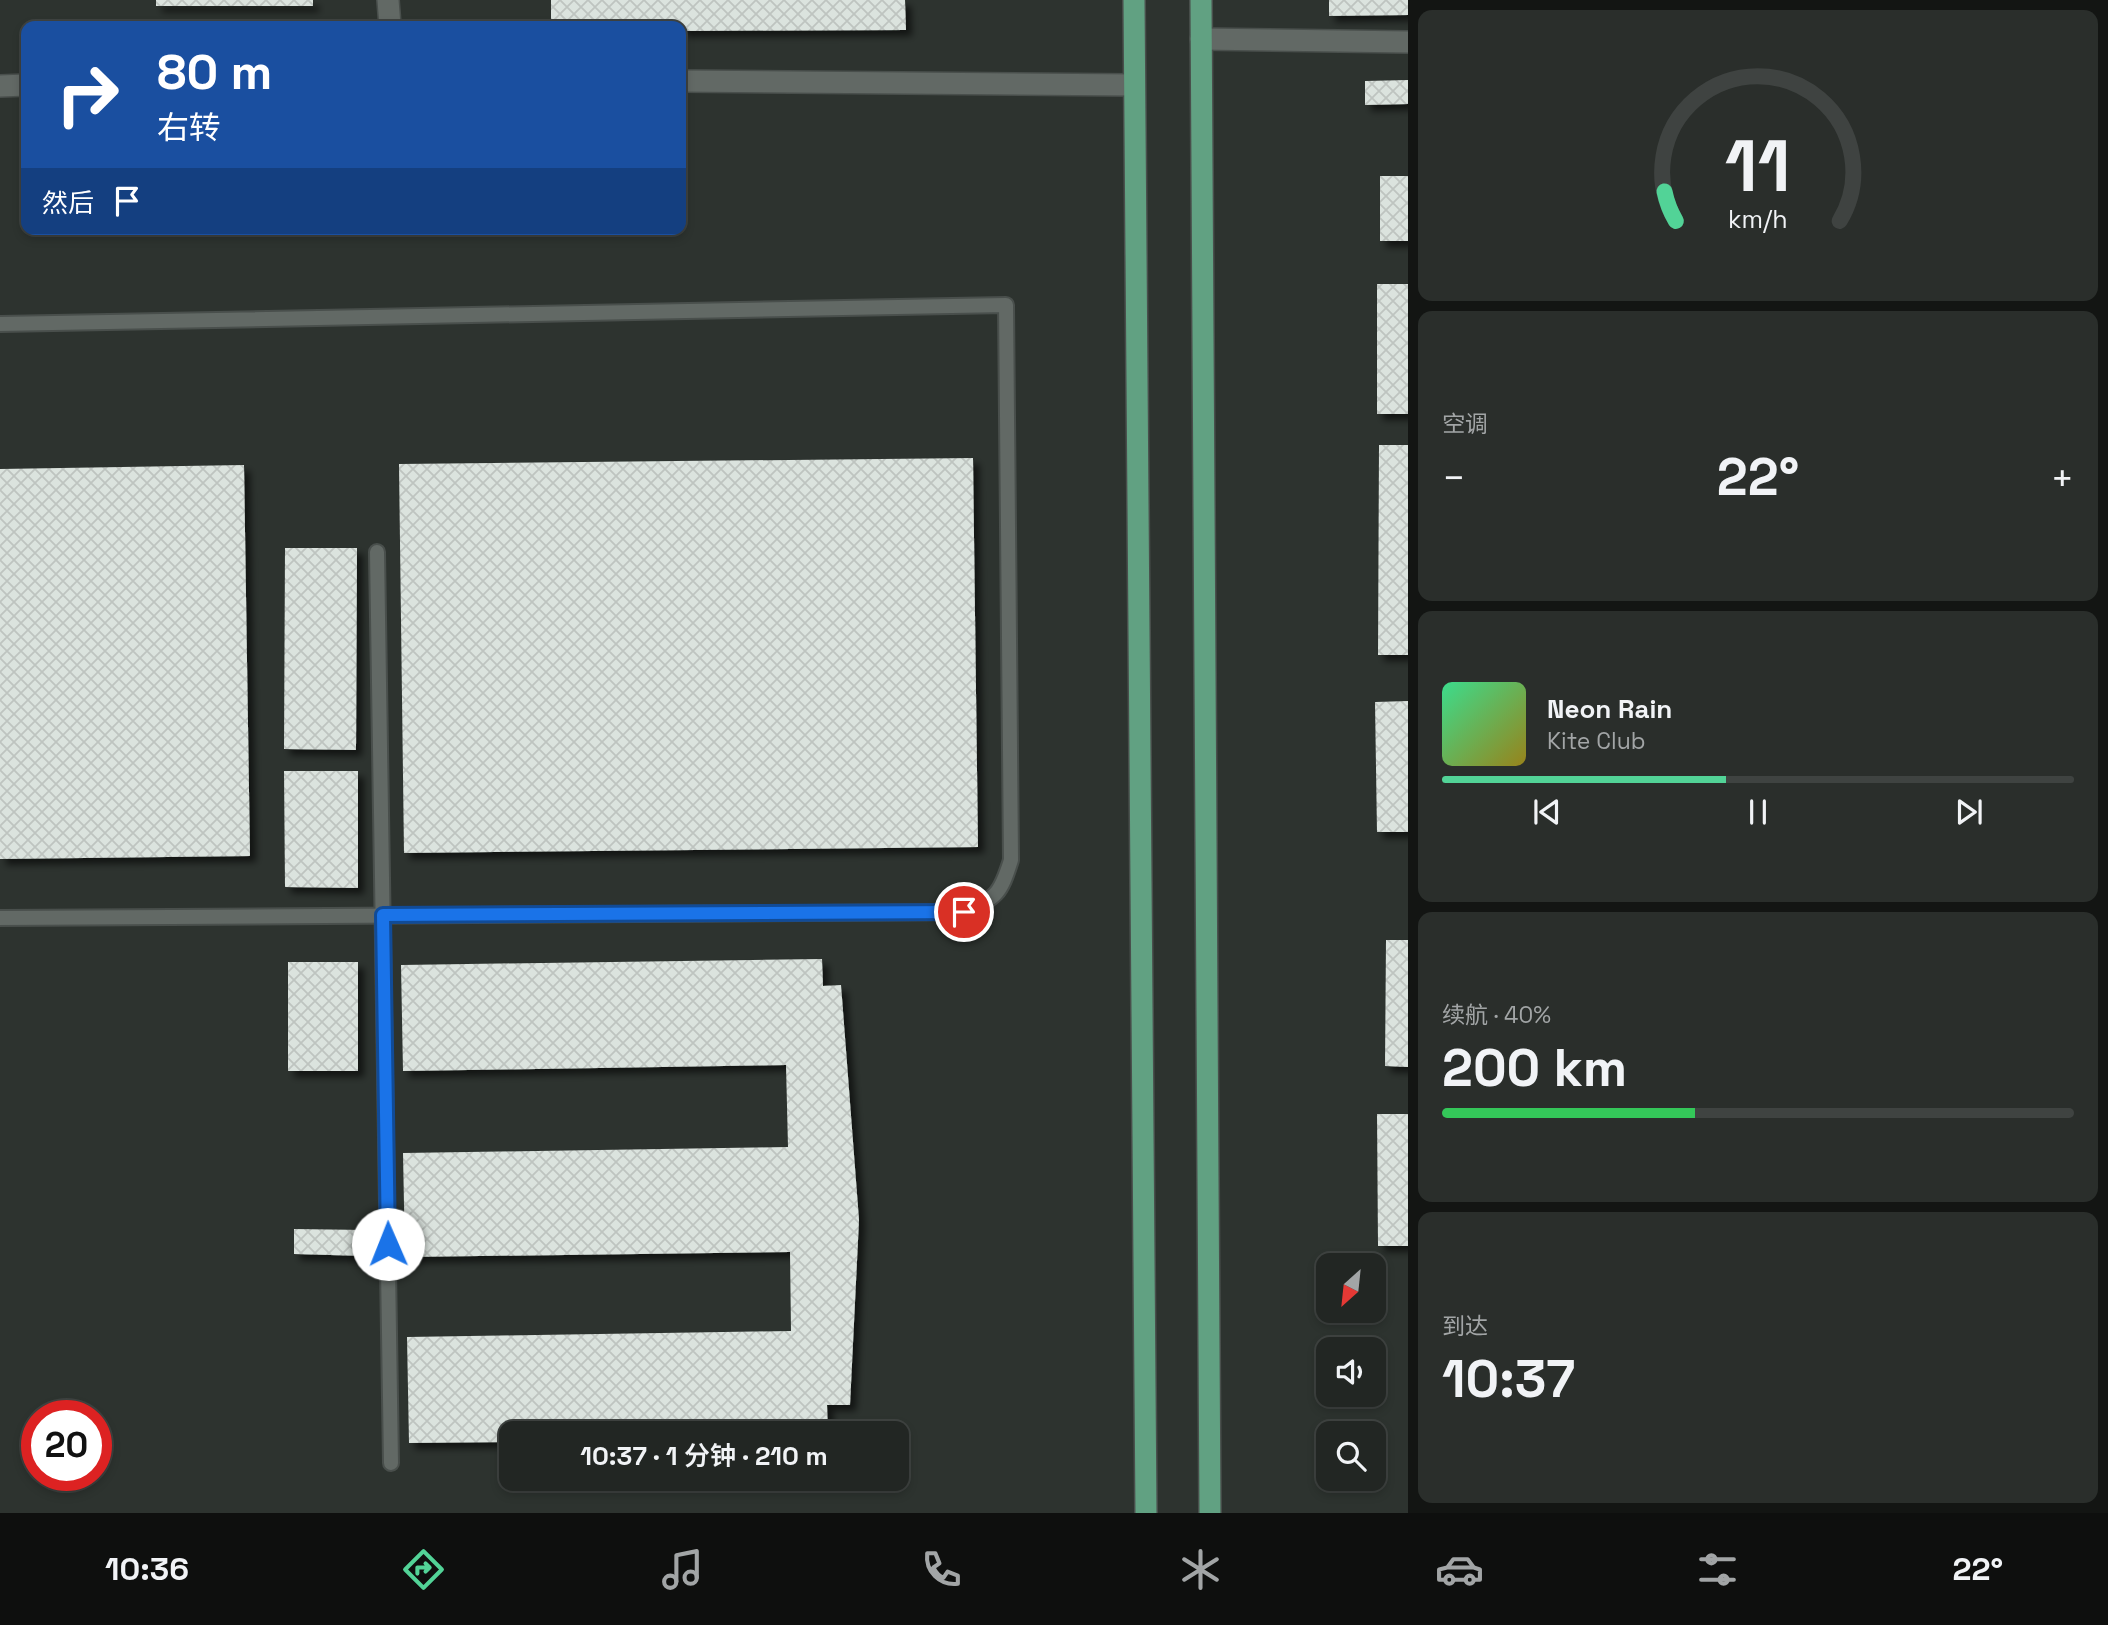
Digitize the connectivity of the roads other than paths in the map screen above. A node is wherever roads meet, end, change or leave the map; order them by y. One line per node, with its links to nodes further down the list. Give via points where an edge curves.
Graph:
1 (388, 0): 4 (street)
2 (1133, 0): 9 (main road)
3 (1201, 0): 5 (main road)
4 (390, 21)
5 (1201, 40): 6 (street); 17 (main road)
6 (1408, 42)
7 (686, 81): 9 (street)
8 (21, 85): 10 (street)
9 (1134, 85): 16 (main road)
10 (0, 86)
11 (0, 324): 13 (lane, via 1006,305 1011,860 1003,887 964,912)
12 (377, 552): 13 (lane)
13 (383, 915): 14 (lane); 15 (lane)
14 (0, 918)
15 (391, 1463)
16 (1146, 1513)
17 (1210, 1513)

